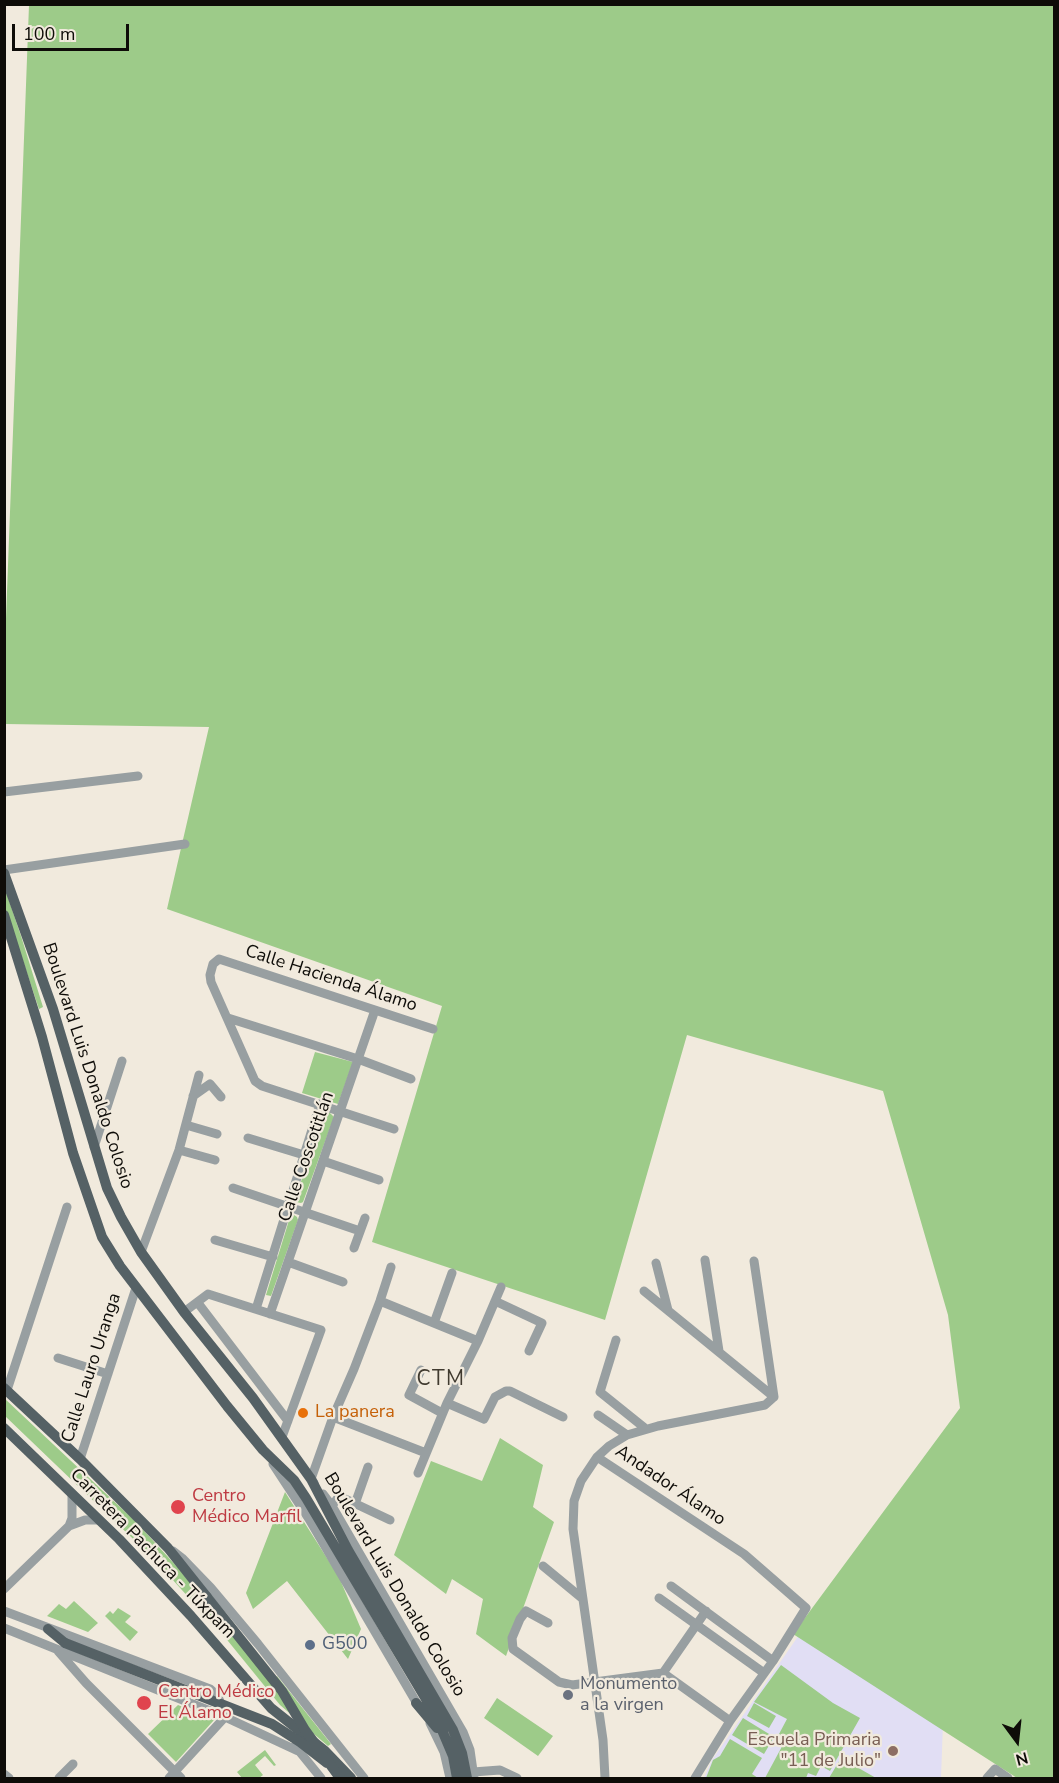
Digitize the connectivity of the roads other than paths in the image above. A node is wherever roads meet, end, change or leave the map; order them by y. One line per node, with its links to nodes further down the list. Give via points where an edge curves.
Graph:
1 (138, 776): 2 (street)
2 (4, 792)
3 (185, 844): 4 (street)
4 (4, 872): 6 (main road, Boulevard Luis Donaldo Colosio)
5 (5, 915): 6 (main road, via 39,1012 45,1016); 10 (main road, Boulevard Luis Donaldo Colosio)
6 (53, 1009): 20 (main road, Boulevard Luis Donaldo Colosio)
7 (375, 1010): 8 (street, Calle Hacienda Álamo, via 219,959 210,975); 9 (street, Calle Hacienda Álamo); 11 (street, Calle Coscotitlán)
8 (228, 1018): 11 (street); 17 (street, via 255,1081)
9 (433, 1029)
10 (42, 1037): 20 (main road, via 55,1035 78,1115); 48 (main road, Boulevard Luis Donaldo Colosio, via 73,1153 102,1237)
11 (358, 1059): 14 (street); 18 (street, Calle Coscotitlán)
12 (122, 1061): 24 (street)
13 (199, 1075): 15 (street)
14 (411, 1079)
15 (193, 1096): 16 (street, via 210,1084); 19 (street)
16 (221, 1097)
17 (320, 1104): 18 (street); 26 (street, Calle Coscotitlán)
18 (340, 1110): 21 (street); 28 (street, Calle Coscotitlán)
19 (186, 1125): 22 (street); 25 (street)
20 (88, 1127): 24 (main road, Boulevard Luis Donaldo Colosio)
21 (394, 1129)
22 (217, 1134)
23 (248, 1138): 26 (street)
24 (94, 1147): 38 (main road, Boulevard Luis Donaldo Colosio, via 107,1188)
25 (178, 1150): 27 (street); 38 (street)
26 (304, 1155): 32 (street, Calle Coscotitlán)
27 (215, 1160)
28 (323, 1161): 29 (street); 33 (street, Calle Coscotitlán)
29 (379, 1180)
30 (233, 1188): 32 (street)
31 (67, 1207): 65 (street)
32 (288, 1207): 33 (street); 39 (street, Calle Coscotitlán)
33 (305, 1212): 35 (street); 41 (street, Calle Coscotitlán)
34 (364, 1218): 35 (street)
35 (360, 1231): 37 (street)
36 (215, 1240): 39 (street)
37 (354, 1248)
38 (141, 1252): 55 (main road, Boulevard Luis Donaldo Colosio)
39 (273, 1257): 53 (street, Calle Coscotitlán)
40 (705, 1260): 61 (street)
41 (288, 1262): 46 (street); 56 (street, Calle Coscotitlán)
42 (754, 1262): 66 (street)
43 (656, 1263): 54 (street)
44 (391, 1267): 50 (street)
45 (453, 1273): 57 (street)
46 (343, 1282)
47 (501, 1287): 51 (street)
48 (136, 1288): 64 (street, Calle Lauro Uranga); 77 (main road, Boulevard Luis Donaldo Colosio)
49 (644, 1291): 54 (street)
50 (380, 1301): 57 (street); 70 (street)
51 (495, 1301): 59 (street); 60 (street, via 542,1323)
52 (198, 1302): 53 (street, via 208,1294); 55 (street); 72 (street)
53 (256, 1309): 56 (street)
54 (668, 1311): 61 (street)
55 (184, 1312): 76 (main road, Boulevard Luis Donaldo Colosio)
56 (270, 1314): 72 (street, via 321,1330)
57 (434, 1323): 59 (street)
58 (616, 1340): 74 (street, via 600,1392)
59 (478, 1341): 67 (street)
60 (529, 1351)
61 (719, 1352): 66 (street)
62 (58, 1358): 64 (street)
63 (421, 1370): 68 (street, via 409,1395)
64 (108, 1374): 80 (street, Calle Lauro Uranga)
65 (6, 1389): 80 (main road, Carretera Pachuca - Túxpam)
66 (774, 1397): 74 (street, via 765,1405)
67 (447, 1403): 68 (street); 71 (street, via 484,1419 495,1397 510,1391)
68 (442, 1413): 78 (street)
69 (598, 1415): 75 (street)
70 (333, 1417): 78 (street); 83 (street)
71 (563, 1417)
72 (288, 1421): 76 (street)
73 (4, 1428): 84 (main road, Carretera Pachuca - Túxpam)
74 (646, 1429): 75 (street)
75 (627, 1435): 79 (street)
76 (282, 1437): 83 (main road, Boulevard Luis Donaldo Colosio)
77 (263, 1450): 91 (main road, via 294,1480); 108 (street, Boulevard Luis Donaldo Colosio, via 309,1519)
78 (426, 1453): 82 (street)
79 (597, 1457): 95 (street, via 581,1481 574,1502 573,1529); 104 (street, Andador Álamo, via 744,1554 806,1608)
80 (80, 1459): 90 (main road, Carretera Pachuca - Túxpam)
81 (368, 1467): 85 (street)
82 (418, 1473)
83 (311, 1479): 86 (street, Boulevard Luis Donaldo Colosio); 91 (main road)
84 (72, 1494): 87 (main road, Carretera Pachuca - Túxpam); 89 (street)
85 (355, 1504): 86 (street, via 339,1496); 88 (street)
86 (332, 1506): 118 (street, Boulevard Luis Donaldo Colosio, via 463,1732 470,1750)
87 (98, 1520): 89 (street); 109 (main road, Carretera Pachuca - Túxpam, via 191,1616)
88 (390, 1520)
89 (69, 1526): 94 (street)
90 (168, 1548): 113 (main road, Carretera Pachuca - Túxpam, bridge, via 282,1691); 125 (street, Carretera Pachuca - Túxpam, via 224,1604)
91 (345, 1552): 118 (main road, via 453,1730); 127 (main road, via 436,1716 453,1755)
92 (543, 1566): 95 (street)
93 (671, 1586): 98 (street)
94 (4, 1589)
95 (583, 1599): 107 (street)
96 (659, 1599): 100 (street)
97 (4, 1611): 102 (street)
98 (706, 1611): 100 (street); 104 (street)
99 (548, 1623): 107 (street, via 526,1611 512,1638 513,1648 560,1683)
100 (696, 1624): 105 (street); 106 (street)
101 (4, 1628): 103 (street)
102 (48, 1629): 103 (main road); 110 (street, via 210,1689 218,1696)
103 (61, 1646): 110 (street); 113 (main road, bridge, via 272,1724); 117 (street, via 86,1683)
104 (773, 1661): 106 (street)
105 (663, 1673): 107 (street); 111 (street)
106 (765, 1673): 111 (street)
107 (595, 1682): 128 (street)
108 (416, 1703): 118 (main road, via 442,1734); 126 (street, Boulevard Luis Donaldo Colosio, via 439,1739)
109 (271, 1708): 112 (street, Carretera Pachuca - Túxpam); 124 (main road, Carretera Pachuca - Túxpam, bridge, via 319,1746)
110 (225, 1717): 112 (street); 117 (street)
111 (730, 1721): 129 (street)
112 (298, 1751): 122 (street, Carretera Pachuca - Túxpam)
113 (327, 1763): 123 (main road, bridge)
114 (73, 1764): 121 (street)
115 (4, 1774): 120 (street)
116 (996, 1774): 130 (street); 131 (street)
117 (175, 1776)
118 (469, 1777): 119 (street, via 500,1770)
119 (513, 1778)
120 (9, 1779)
121 (59, 1779)
122 (321, 1779)
123 (340, 1779)
124 (351, 1779)
125 (364, 1779)
126 (450, 1779)
127 (458, 1779)
128 (605, 1779)
129 (695, 1779)
130 (987, 1779)
131 (1008, 1779)

